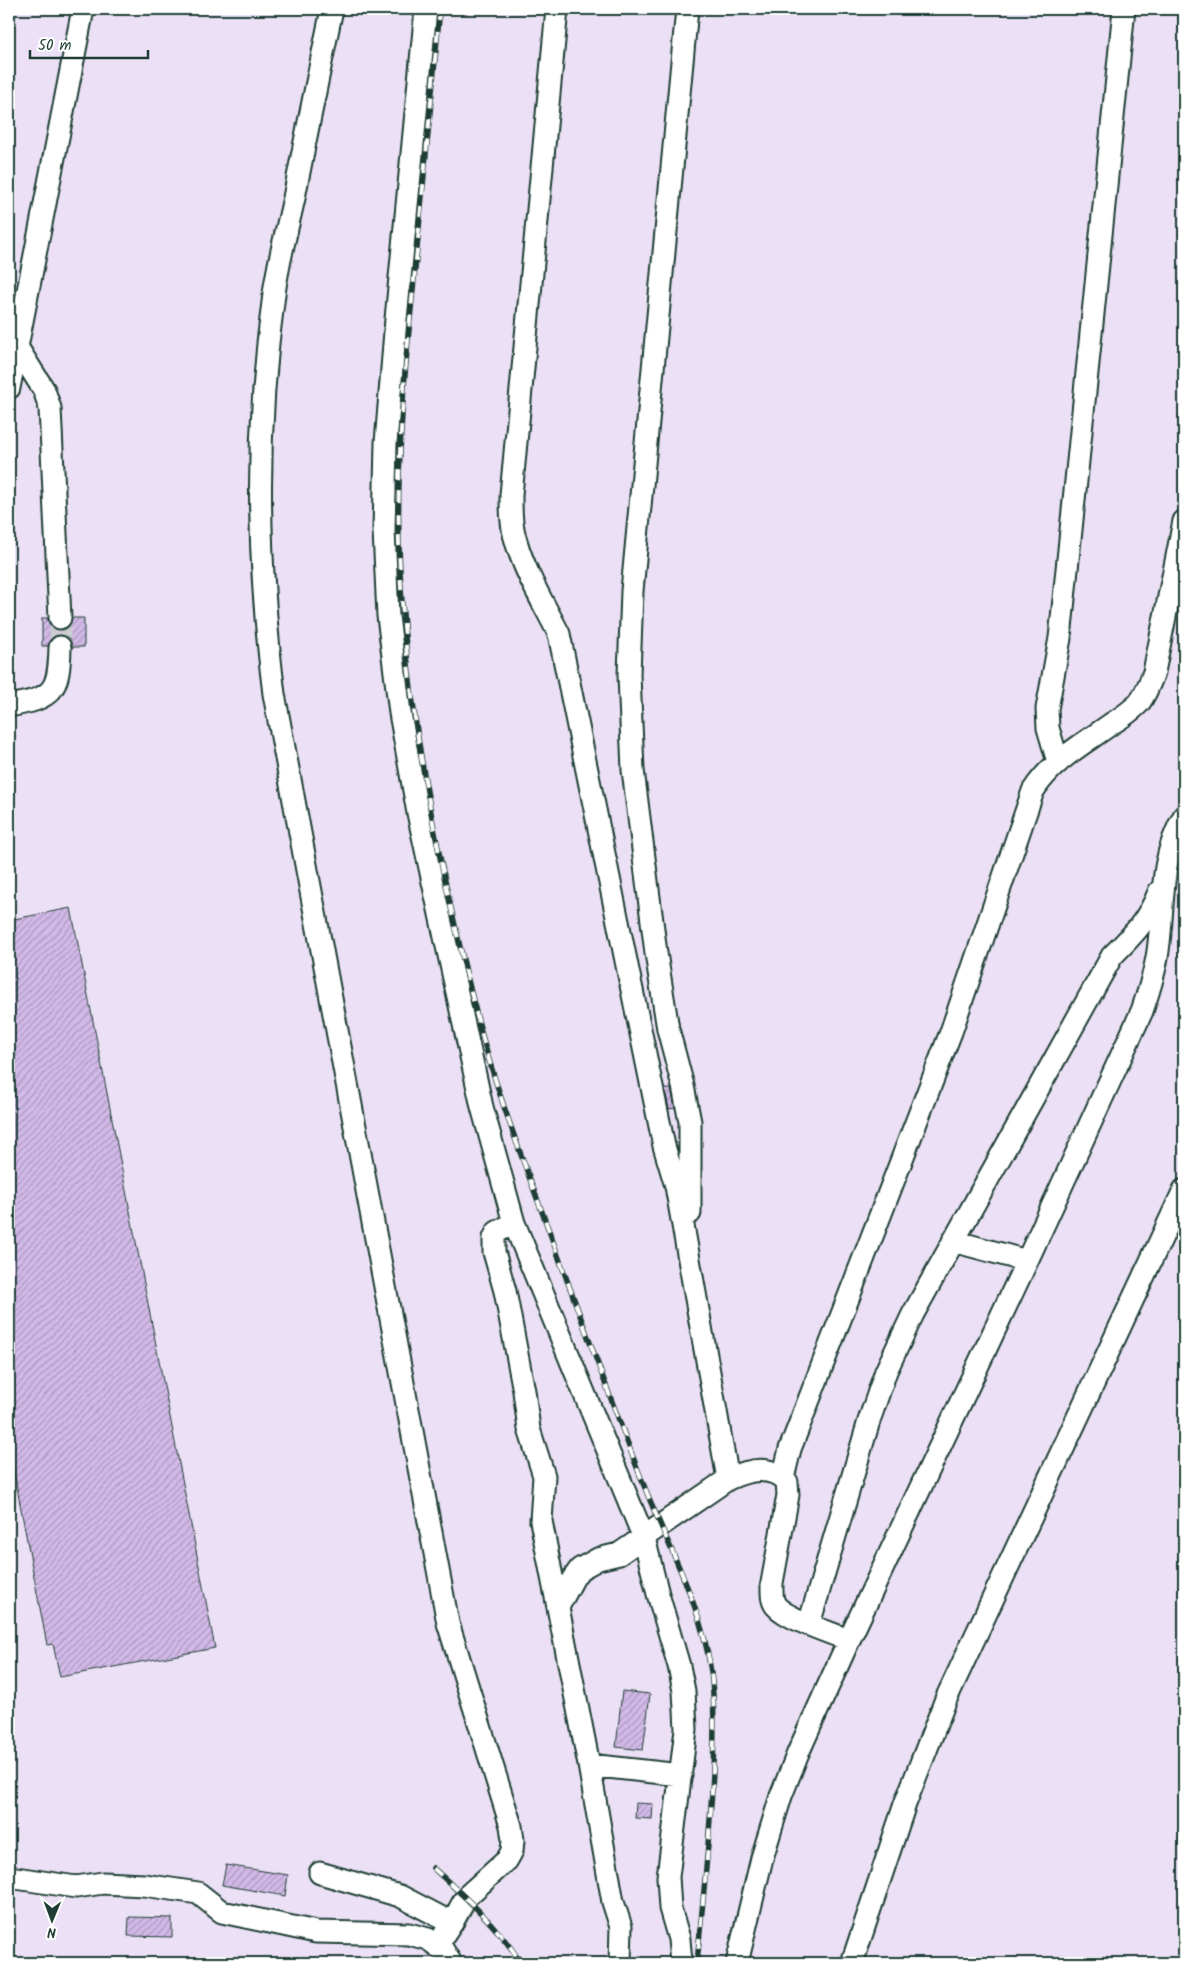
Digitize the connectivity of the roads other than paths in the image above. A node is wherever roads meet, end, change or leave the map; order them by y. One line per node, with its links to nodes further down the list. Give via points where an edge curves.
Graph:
1 (82, 9): 7 (lane)
2 (332, 9): 31 (lane, via 274,292 259,485 261,562 274,694 448,1623 514,1840 507,1860 466,1897)
3 (426, 9): 17 (lane, via 386,443 384,531 388,616 400,713 418,813 482,1107)
4 (557, 9): 19 (lane, via 511,520 522,559 559,634)
5 (687, 9): 19 (lane, via 632,591 629,676 633,770 642,858 668,1029 690,1122)
6 (1124, 9): 13 (lane, via 1060,638 1047,709 1048,728)
7 (13, 346): 8 (lane); 10 (lane, via 44,390 50,408)
8 (9, 388)
9 (1184, 521): 13 (lane, via 1154,672 1147,692 1138,704)
10 (60, 618)
11 (60, 646): 12 (lane, via 60,670 53,690 38,700)
12 (9, 706)
13 (1058, 762): 21 (lane, via 1033,791 951,1032 790,1449)
14 (1184, 816): 15 (lane, via 1169,850)
15 (1163, 882): 18 (lane, via 1151,912 1112,956); 20 (lane, via 1152,982 1138,1020)
16 (1184, 1190): 36 (lane, via 946,1699 905,1804)
17 (514, 1223): 23 (lane); 24 (lane, via 497,1232 493,1245 505,1291 529,1429 544,1476 541,1521)
18 (953, 1241): 20 (lane); 25 (lane, via 886,1371)
19 (688, 1253): 22 (lane)
20 (1027, 1261): 26 (lane)
21 (783, 1478): 22 (lane, via 778,1474 754,1470); 25 (lane, via 787,1482 788,1495 772,1596 782,1611)
22 (728, 1479): 23 (lane)
23 (644, 1538): 24 (lane, via 619,1554 598,1559 580,1569); 28 (lane, via 684,1691 686,1729)
24 (558, 1607): 27 (lane)
25 (808, 1624): 26 (lane)
26 (849, 1640): 35 (lane, via 781,1796 762,1858)
27 (590, 1765): 28 (lane); 33 (lane, via 613,1902 621,1927)
28 (680, 1775): 34 (lane, via 668,1877 670,1908 679,1939)
29 (320, 1873): 31 (lane, via 400,1896)
30 (9, 1877): 32 (lane, via 76,1887 103,1883 144,1885 198,1893 222,1912 316,1932 409,1934 428,1939)
31 (452, 1923): 32 (lane, via 444,1934)
32 (447, 1957)
33 (620, 1963)
34 (681, 1963)
35 (737, 1963)
36 (852, 1963)

